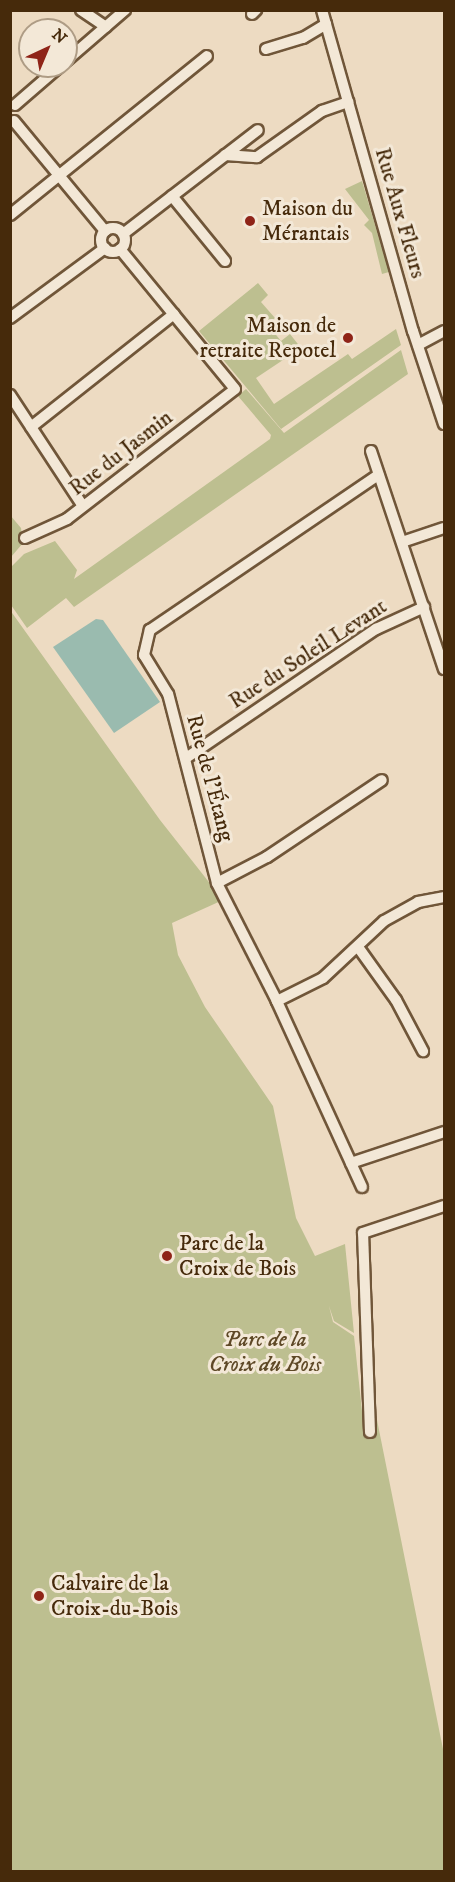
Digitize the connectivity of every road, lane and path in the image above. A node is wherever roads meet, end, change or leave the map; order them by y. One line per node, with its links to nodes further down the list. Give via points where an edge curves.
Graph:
1 (81, 10): 5 (street)
2 (125, 10): 5 (street)
3 (322, 10): 4 (street, Rue Aux Fleurs)
4 (326, 24): 6 (street, via 303,38); 10 (street, Rue Aux Fleurs)
5 (105, 27): 7 (street)
6 (266, 49)
7 (78, 51)
8 (207, 56): 15 (street)
9 (45, 78): 11 (street)
10 (348, 102): 14 (street, via 322,111 257,157); 26 (street, Rue Aux Fleurs)
11 (13, 103): 12 (street, via 17,111)
12 (12, 122): 15 (street)
13 (258, 130): 14 (street)
14 (225, 155): 16 (street)
15 (59, 176): 17 (street); 18 (street)
16 (172, 196): 19 (street); 22 (street)
17 (10, 215)
18 (105, 231): 19 (street, via 113,228); 20 (street, via 101,240)
19 (123, 234): 21 (street, via 125,242)
20 (105, 248): 21 (street, via 112,252); 24 (street)
21 (120, 249): 23 (street)
22 (225, 261)
23 (174, 314): 29 (street); 32 (street, Rue du Jasmin, via 235,389)
24 (10, 318)
25 (444, 331): 26 (street)
26 (418, 345): 28 (street, Rue Aux Fleurs)
27 (10, 395): 29 (street)
28 (444, 424)
29 (31, 427): 32 (street)
30 (371, 451): 31 (street)
31 (378, 475): 35 (street); 38 (street, Rue de l'Étang, via 150,630 144,655 168,694)
32 (83, 506): 34 (street, Rue du Jasmin, via 67,519)
33 (444, 528): 35 (street)
34 (25, 538)
35 (402, 542): 36 (street)
36 (424, 607): 37 (street); 38 (street, Rue du Soleil Levant, via 376,629)
37 (444, 669)
38 (186, 758): 40 (street, Rue de l'Étang)
39 (382, 780): 40 (street, via 267,857)
40 (217, 883): 43 (street, Rue de l'Étang)
41 (444, 897): 42 (street, via 418,902 384,921)
42 (358, 947): 43 (street, via 323,978); 44 (street, via 396,1000)
43 (277, 1001): 46 (street, Rue de l'Étang)
44 (423, 1051)
45 (444, 1132): 46 (street)
46 (351, 1163): 47 (street, Rue de l'Étang)
47 (362, 1187)
48 (444, 1206): 49 (street, via 363,1233)
49 (370, 1432)

